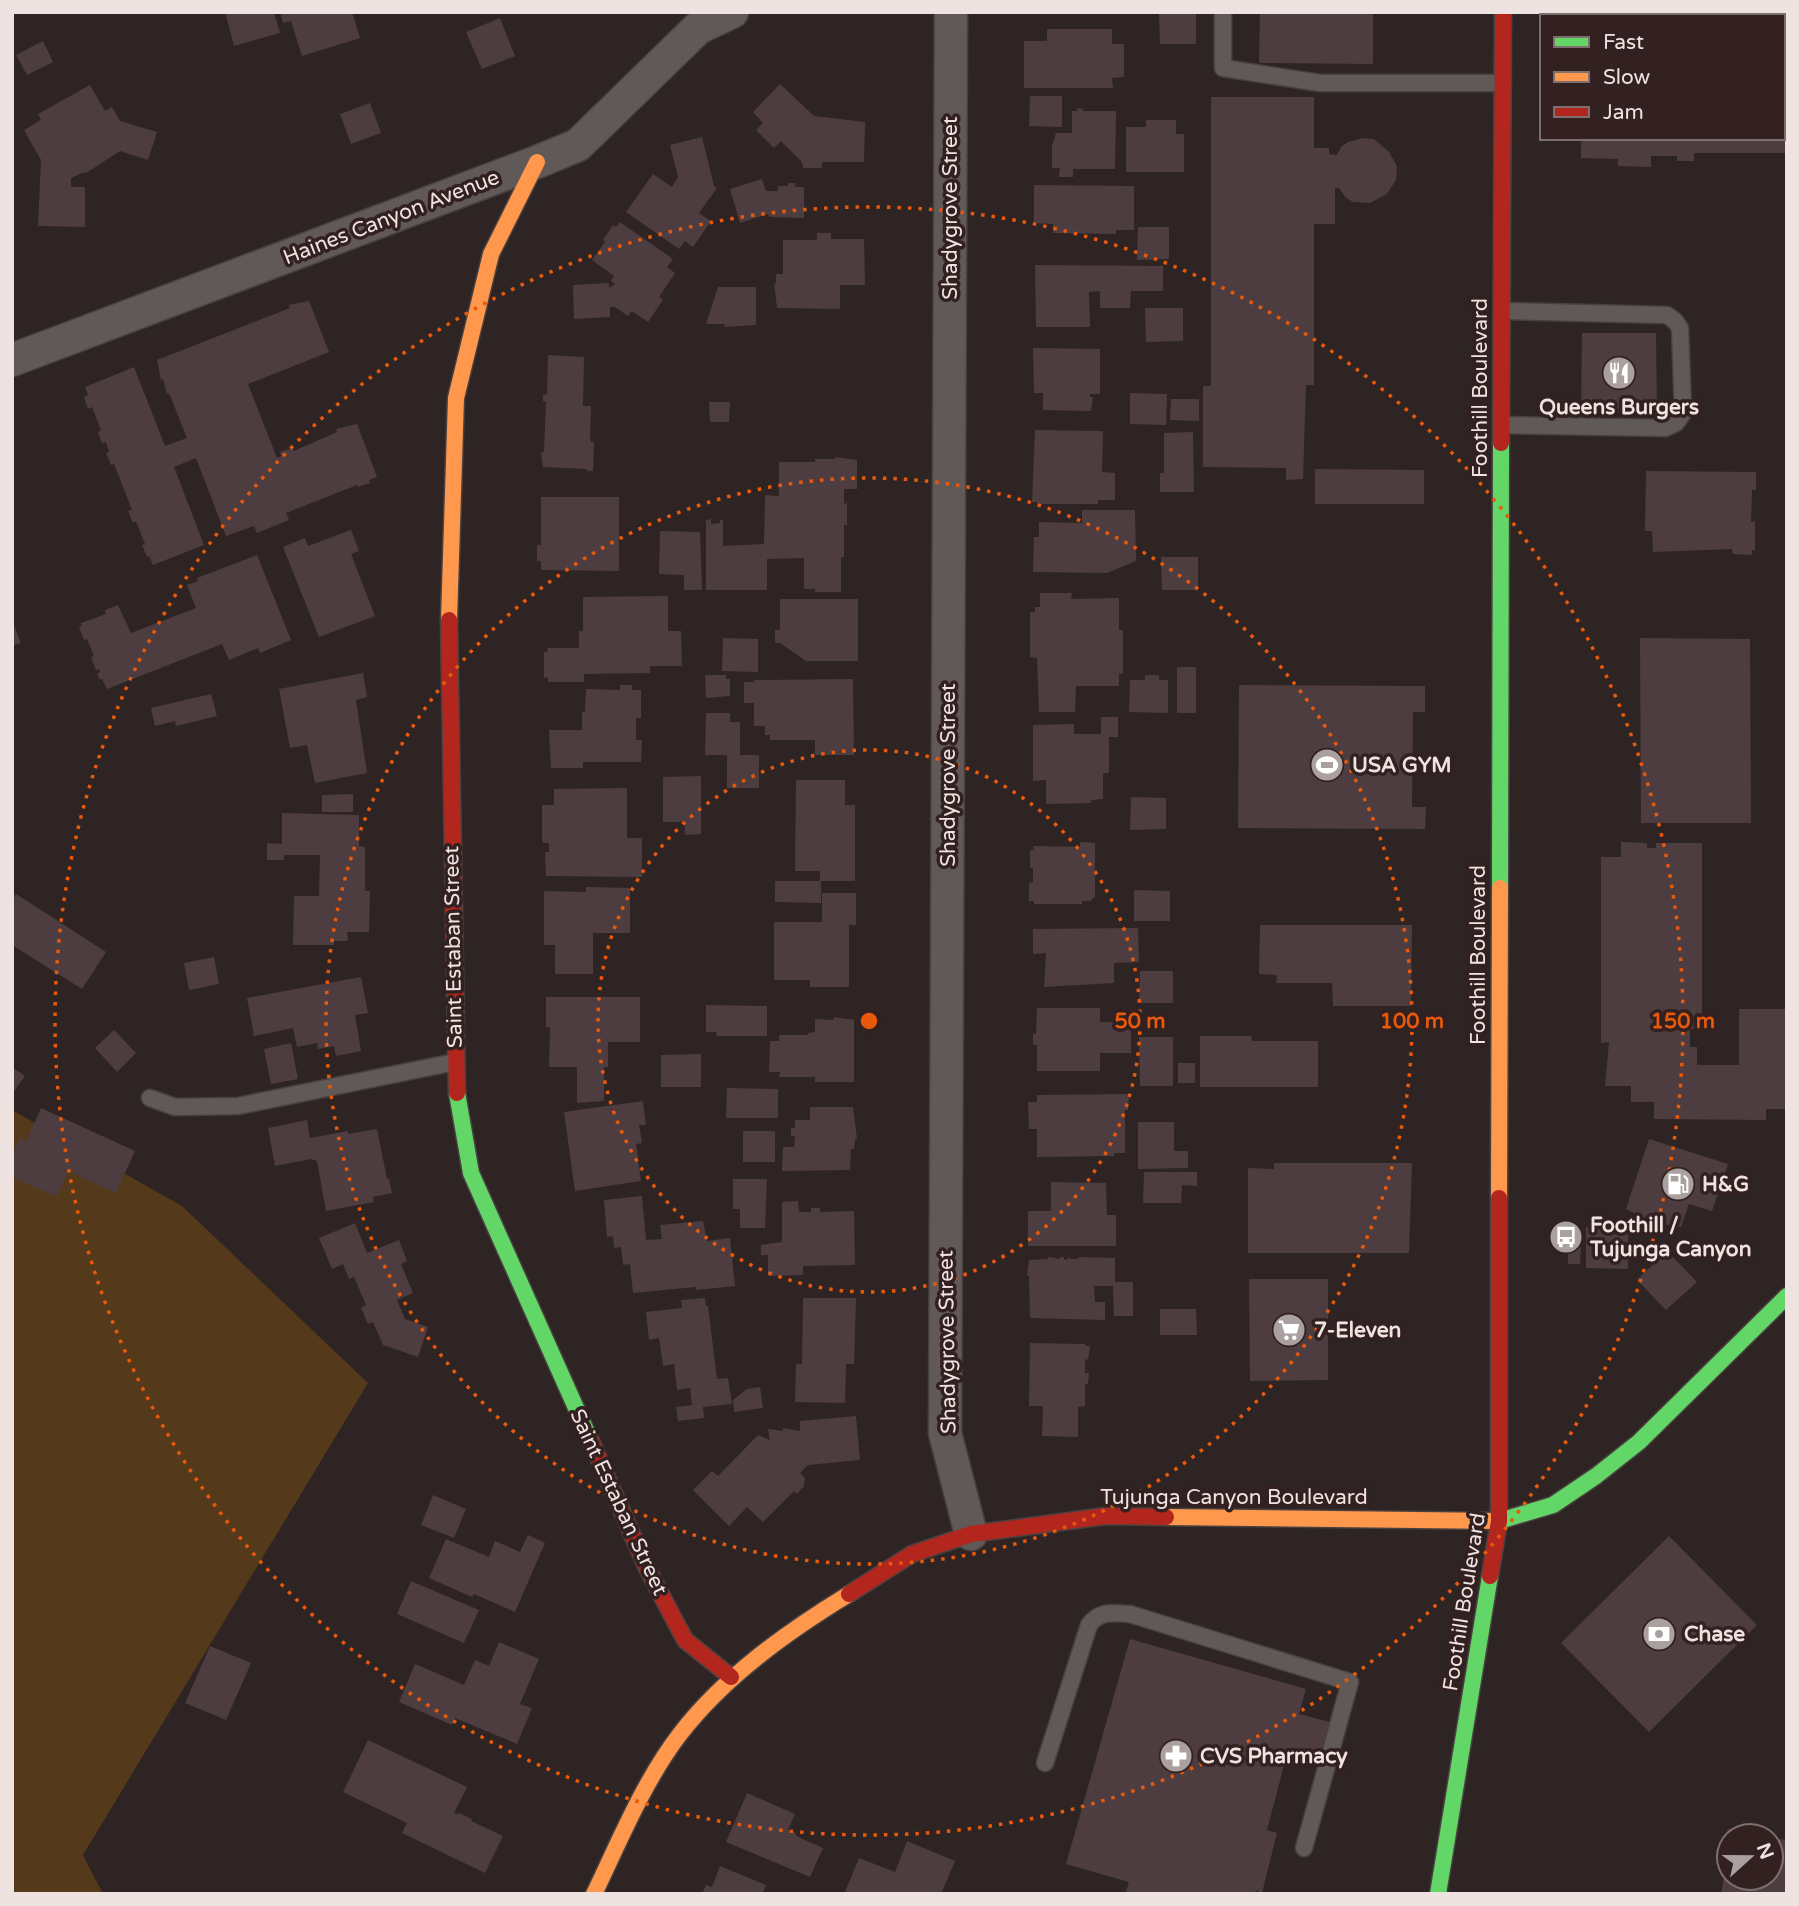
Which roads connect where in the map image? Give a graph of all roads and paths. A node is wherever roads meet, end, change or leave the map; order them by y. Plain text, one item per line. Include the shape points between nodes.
1 (732, 12) edge
2 (951, 12) edge
3 (1223, 12) edge
4 (1503, 12) edge
5 (695, 20) edge
6 (1503, 83) junction
7 (537, 162) junction
8 (1502, 311) junction
9 (12, 360) edge
10 (1502, 425) junction
11 (455, 1062) junction
12 (150, 1098) dead end
13 (1787, 1296) edge
14 (1499, 1521) junction
15 (971, 1534) junction
16 (732, 1677) junction
17 (1045, 1763) dead end
18 (1304, 1848) dead end
19 (594, 1894) edge
20 (1438, 1894) edge

1 - 5 street, Haines Canyon Avenue
2 - 15 street, Shadygrove Street via 945,1433
3 - 6 lane via 1223,68 1320,83
4 - 6 main road, Foothill Boulevard
5 - 7 street, Haines Canyon Avenue via 578,145
6 - 8 main road, Foothill Boulevard
7 - 9 street, Haines Canyon Avenue
7 - 11 main road, Saint Estaban Street via 491,254 456,398 449,625
8 - 10 main road, Foothill Boulevard
8 - 10 lane via 1667,315 1680,328 1683,413 1665,428
10 - 14 main road, Foothill Boulevard
11 - 12 lane via 237,1107 175,1107
11 - 16 main road, Saint Estaban Street via 471,1173 647,1568 685,1640
13 - 14 main road, Tujunga Canyon Boulevard via 1607,1468 1553,1505
14 - 15 main road, Tujunga Canyon Boulevard via 1106,1516
14 - 20 main road, Foothill Boulevard
15 - 16 main road, Tujunga Canyon Boulevard via 912,1554 827,1606
16 - 19 main road, Tujunga Canyon Boulevard via 680,1734 645,1790
17 - 18 lane via 1089,1625 1104,1613 1130,1614 1350,1682

